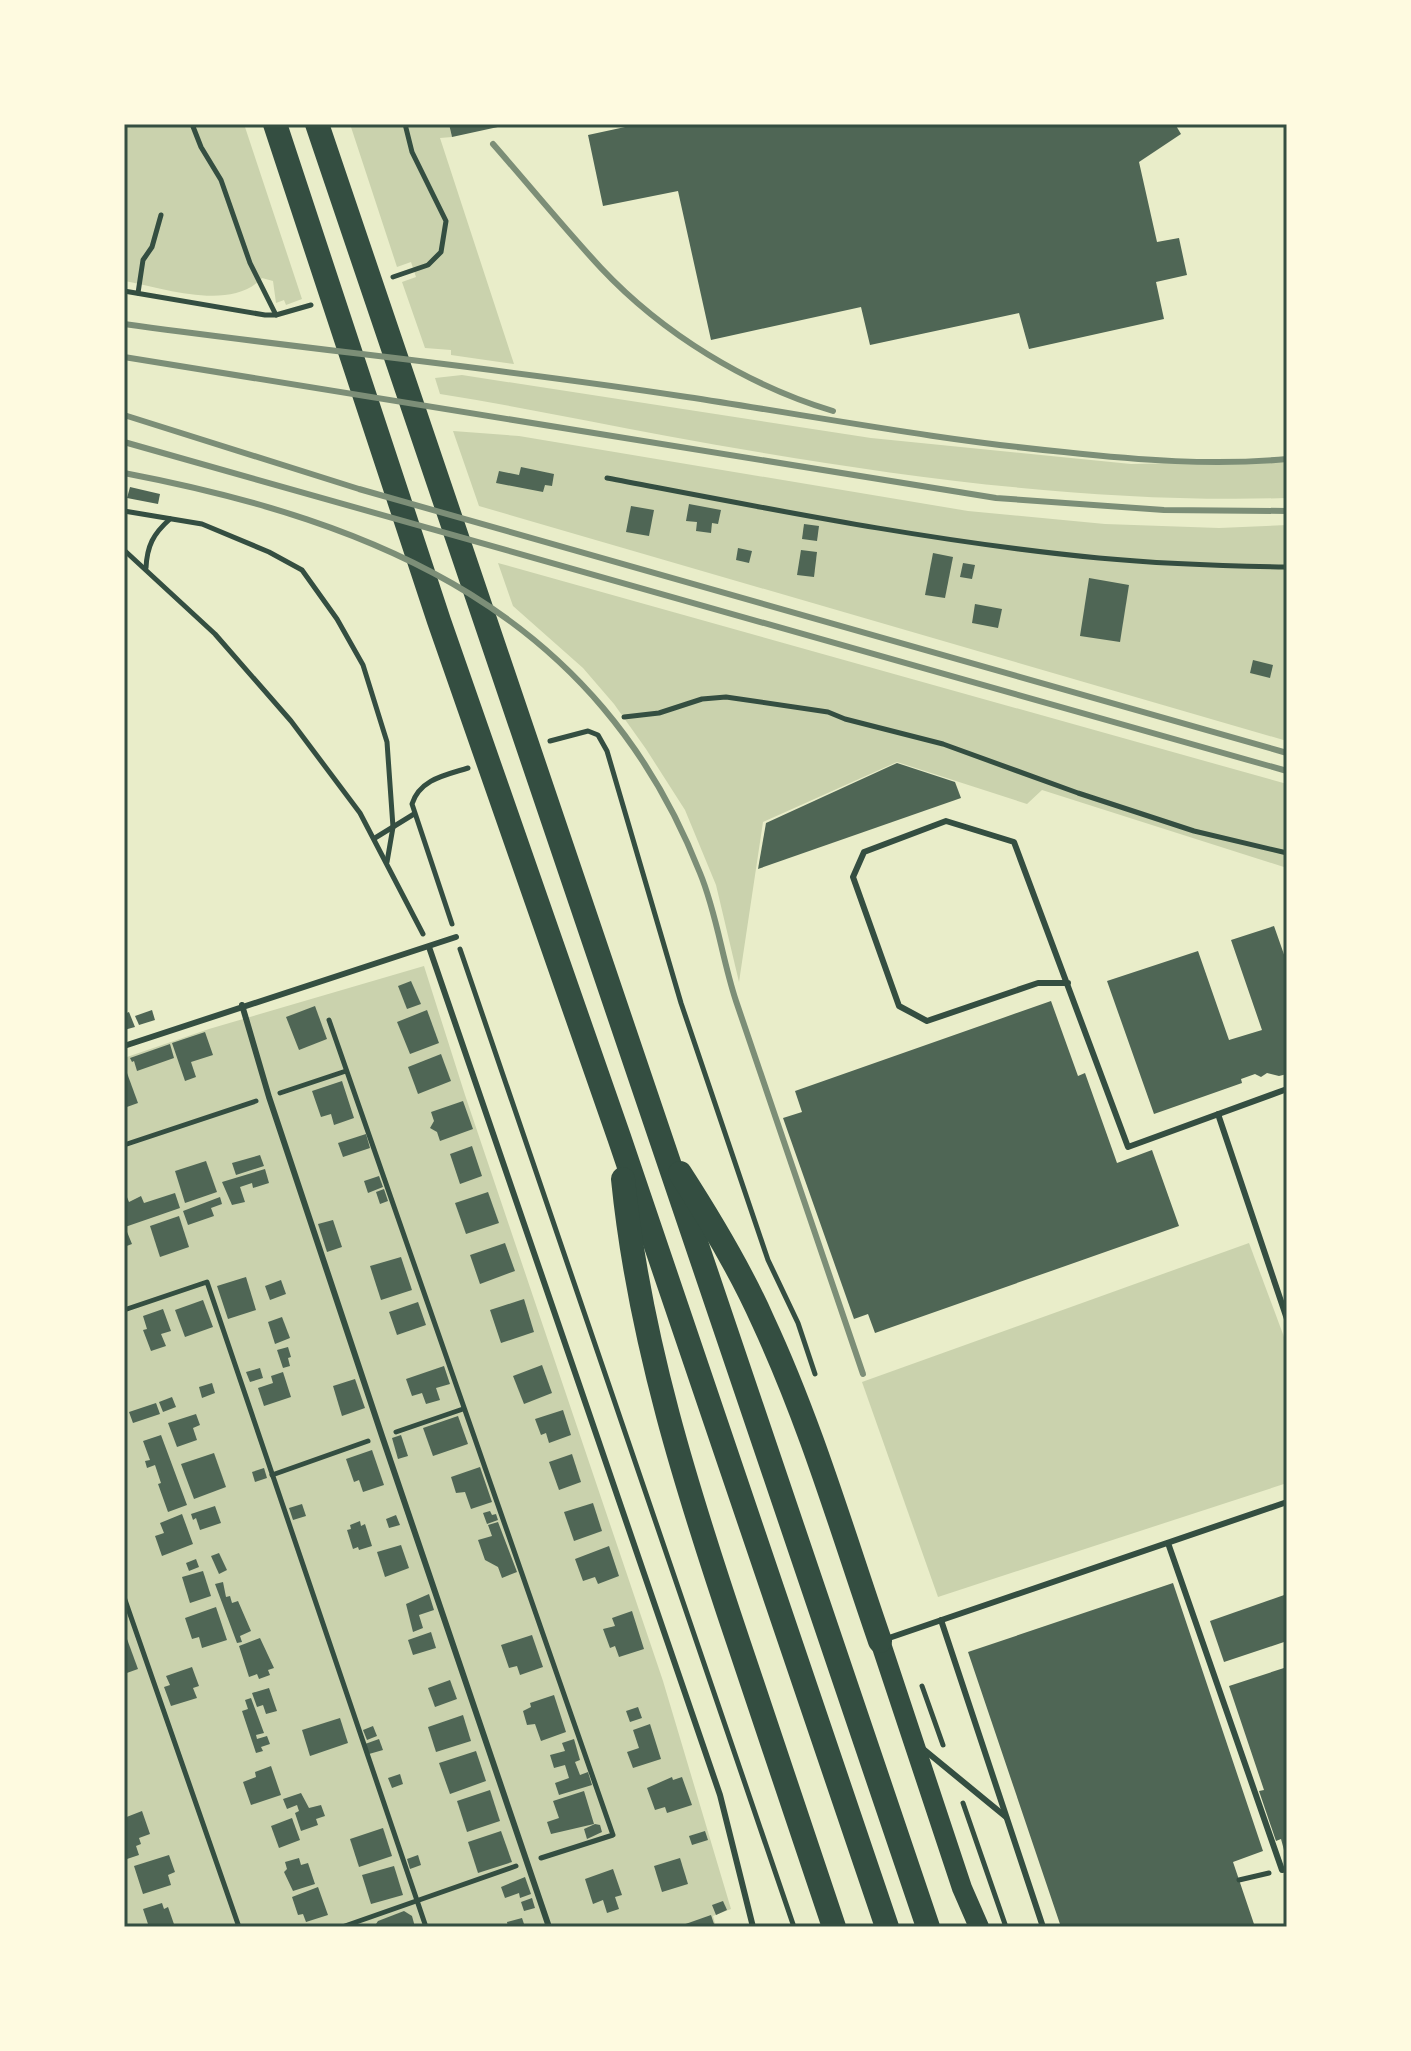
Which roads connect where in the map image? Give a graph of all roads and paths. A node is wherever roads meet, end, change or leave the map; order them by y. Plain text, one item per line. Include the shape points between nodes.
1 (192, 124) edge
2 (275, 124) edge
3 (317, 124) edge
4 (405, 124) edge
5 (161, 215) dead end
6 (414, 270) dead end
7 (124, 291) edge
8 (138, 293) junction
9 (289, 312) dead end
10 (276, 315) junction
11 (607, 478) dead end
12 (124, 511) edge
13 (171, 518) junction
14 (124, 550) edge
15 (1287, 567) edge
16 (146, 570) junction
17 (624, 717) dead end
18 (576, 733) dead end
19 (438, 778) dead end
20 (414, 814) junction
21 (393, 827) junction
22 (375, 838) junction
23 (1287, 853) edge
24 (387, 863) junction
25 (456, 937) junction
26 (429, 947) junction
27 (1068, 983) junction
28 (242, 1005) junction
29 (329, 1020) dead end
30 (124, 1046) edge
31 (346, 1071) junction
32 (1287, 1089) edge
33 (269, 1097) junction
34 (1218, 1114) junction
35 (619, 1137) junction
36 (659, 1140) junction
37 (124, 1145) edge
38 (124, 1310) edge
39 (1287, 1319) edge
40 (818, 1382) dead end
41 (1287, 1502) edge
42 (1168, 1543) junction
43 (124, 1597) edge
44 (941, 1620) junction
45 (880, 1641) junction
46 (918, 1676) dead end
47 (913, 1740) junction
48 (953, 1774) junction
49 (1006, 1817) junction
50 (527, 1862) junction
51 (1284, 1870) edge
52 (1239, 1880) dead end
53 (417, 1901) junction
54 (239, 1927) edge
55 (342, 1927) edge
56 (426, 1927) edge
57 (549, 1927) edge
58 (753, 1927) edge
59 (794, 1927) edge
60 (834, 1927) edge
61 (887, 1927) edge
62 (928, 1927) edge
63 (979, 1927) edge
64 (1006, 1927) edge
65 (1043, 1927) edge

1 - 10 path via 221,180 250,263
2 - 35 highway via 439,621
3 - 36 highway
4 - 6 path via 412,152 446,221 441,252
5 - 8 path via 143,260
7 - 8 path
8 - 10 path
9 - 10 path
11 - 15 path via 863,526 1047,552
12 - 13 path
13 - 16 path via 155,533
13 - 21 path via 202,524 302,570 329,607 363,665 387,742
14 - 16 path
16 - 22 path via 215,634 291,721
17 - 23 path via 726,697 828,712 943,744 1194,831
18 - 40 path via 588,731 602,741 686,1018 768,1260
19 - 20 path via 415,794
20 - 21 path
20 - 25 path
21 - 22 path
21 - 24 path
22 - 24 path
24 - 26 path
25 - 26 lane
25 - 59 path
26 - 28 lane
26 - 58 lane via 720,1795
27 - 27 lane via 1038,983 927,1021 899,1006 853,877 864,852 946,821 1014,842
27 - 34 lane via 1128,1147
28 - 30 lane
28 - 33 lane
29 - 31 path
31 - 33 path
31 - 50 path via 613,1835
32 - 34 lane
33 - 37 path
33 - 50 lane
34 - 39 lane
35 - 60 highway via 629,1239 656,1369 705,1542
35 - 61 highway
36 - 45 highway via 721,1237 763,1321 801,1412
36 - 62 highway
38 - 53 path via 207,1282
41 - 42 lane
42 - 44 lane
42 - 51 lane
43 - 54 path
44 - 45 lane
44 - 49 lane
45 - 47 main road
46 - 48 path
47 - 48 lane
47 - 63 main road
48 - 49 lane
48 - 64 path
49 - 65 lane
50 - 53 path
50 - 57 lane
51 - 52 path
53 - 55 path
53 - 56 path

